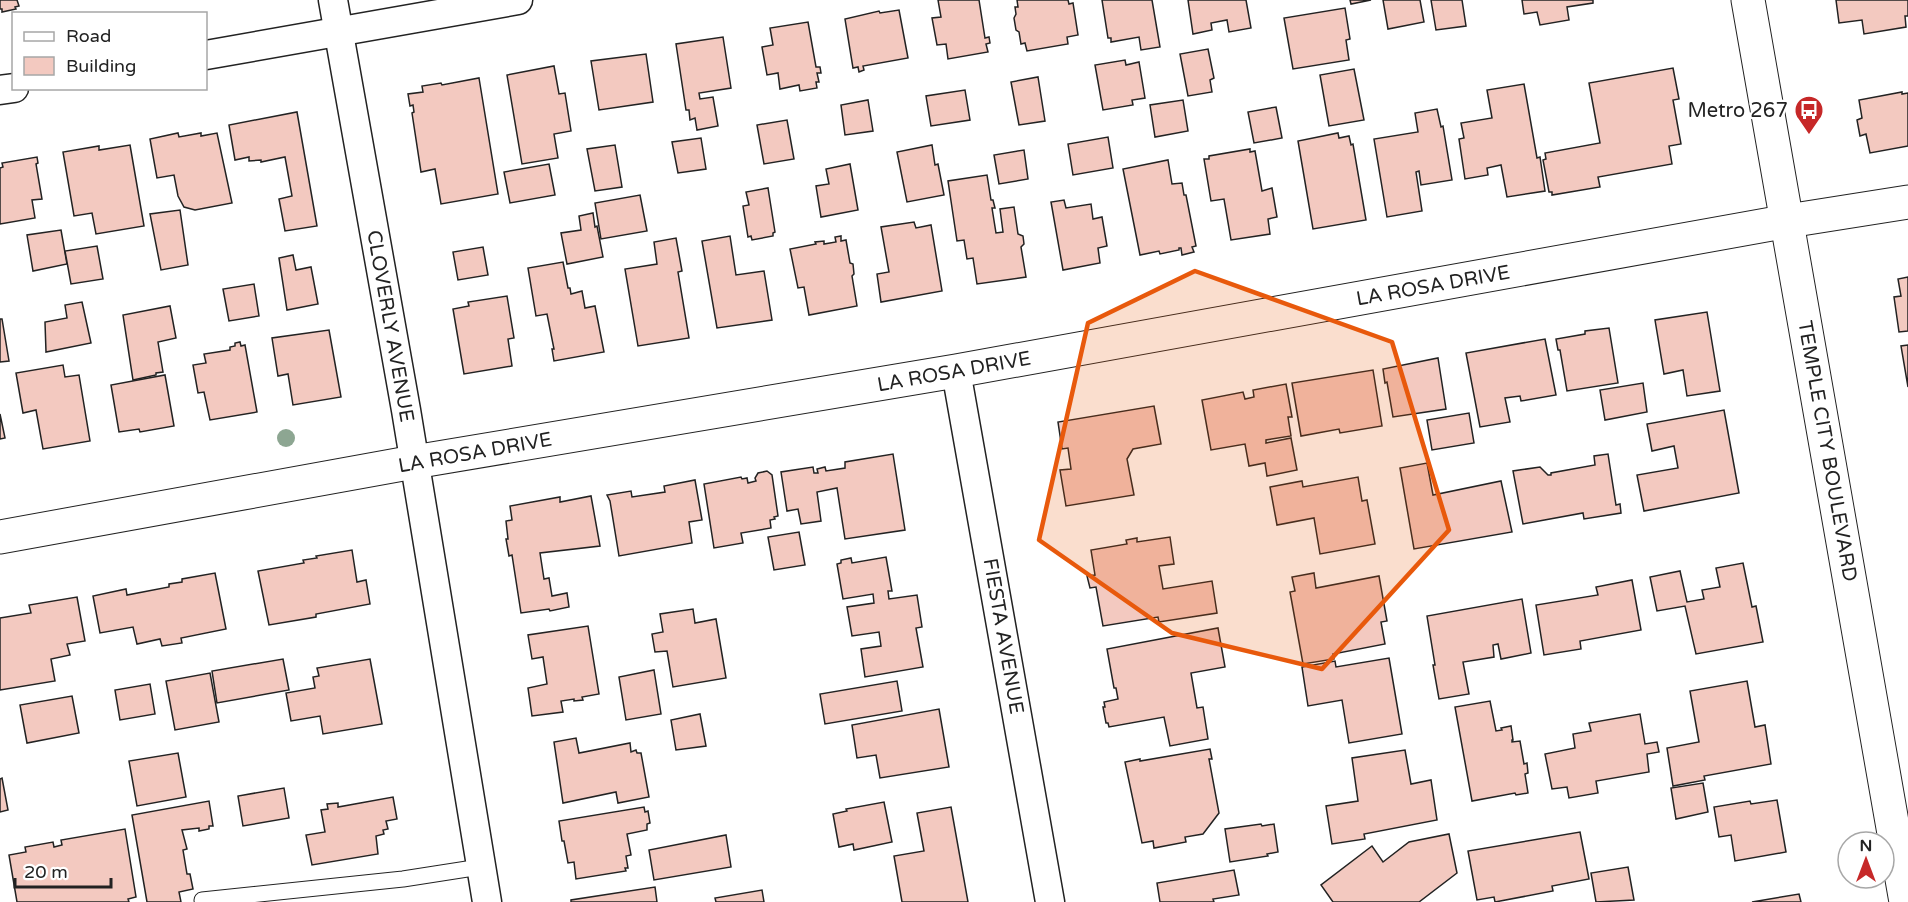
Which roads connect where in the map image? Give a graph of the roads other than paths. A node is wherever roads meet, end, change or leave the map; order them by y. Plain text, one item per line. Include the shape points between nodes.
1 (333, 0) edge
2 (518, 0) edge
3 (1748, 0) edge
4 (339, 33) junction
5 (207, 55) edge
6 (1908, 202) edge
7 (1788, 221) junction
8 (957, 371) junction
9 (414, 462) junction
10 (0, 537) edge
11 (480, 867) junction
12 (1906, 898) edge
13 (202, 900) dead end
14 (487, 902) edge
15 (1050, 902) edge

1 - 4 street, CLOVERLY AVENUE
2 - 4 street
3 - 7 street, TEMPLE CITY BOULEVARD
4 - 5 street
4 - 9 street, CLOVERLY AVENUE
6 - 7 street, LA ROSA DRIVE
7 - 8 street, LA ROSA DRIVE
7 - 12 street, TEMPLE CITY BOULEVARD
8 - 9 street, LA ROSA DRIVE
8 - 15 street, FIESTA AVENUE
9 - 10 street, LA ROSA DRIVE
9 - 11 street, CLOVERLY AVENUE
11 - 13 lane
11 - 14 street, CLOVERLY AVENUE

